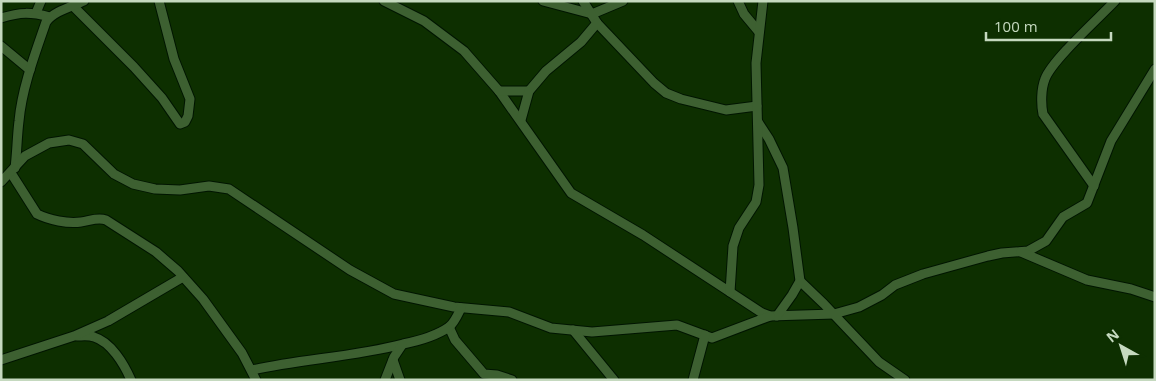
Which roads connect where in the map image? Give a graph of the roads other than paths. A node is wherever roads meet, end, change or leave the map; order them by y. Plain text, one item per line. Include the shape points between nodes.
1 (41, 1) edge
2 (84, 1) edge
3 (159, 1) edge
4 (384, 1) edge
5 (543, 1) edge
6 (582, 1) edge
7 (622, 1) edge
8 (738, 1) edge
9 (762, 1) edge
10 (1115, 1) edge
11 (74, 6) junction
12 (36, 13) junction
13 (592, 14) junction
14 (50, 17) junction
15 (1, 18) edge
16 (597, 23) junction
17 (759, 32) junction
18 (1, 46) edge
19 (1155, 69) edge
20 (30, 70) junction
21 (500, 91) junction
22 (529, 91) junction
23 (757, 106) junction
24 (521, 120) junction
25 (757, 122) junction
26 (13, 171) junction
27 (1, 182) edge
28 (1094, 186) junction
29 (1020, 252) junction
30 (183, 277) junction
31 (800, 281) junction
32 (730, 292) junction
33 (1155, 298) edge
34 (461, 308) junction
35 (834, 314) junction
36 (773, 316) junction
37 (449, 327) junction
38 (573, 330) junction
39 (705, 335) junction
40 (74, 336) junction
41 (402, 345) junction
42 (386, 349) junction
43 (393, 359) junction
44 (1, 360) edge
45 (252, 370) junction
46 (131, 380) edge
47 (256, 380) edge
48 (385, 380) edge
49 (400, 380) edge
50 (512, 380) edge
51 (614, 380) edge
52 (693, 380) edge
53 (905, 380) edge

1 - 12 street
2 - 11 street
3 - 11 street via 174,60 190,99 188,116 180,124 162,98
4 - 21 street via 424,21 464,50
5 - 13 street
6 - 13 street
7 - 13 street
8 - 17 street
9 - 17 street
10 - 28 street via 1050,69 1043,84 1044,114
11 - 14 street
12 - 14 street
12 - 15 street via 17,13
13 - 16 street
14 - 20 street
16 - 22 street
16 - 23 street via 666,93 726,110
17 - 23 street
18 - 20 street
19 - 28 street via 1111,141
20 - 26 street
21 - 22 street
21 - 24 street
22 - 24 street
23 - 25 street
24 - 32 street via 571,193
25 - 31 street via 769,138 783,168
25 - 32 street via 759,185 756,202 739,228 733,246
26 - 27 street
26 - 30 street via 37,214 73,223 99,218 106,220 156,252
26 - 34 street via 25,156 49,143 69,140 83,144 114,174 133,184 154,189 210,186 229,190 350,270 394,294
28 - 29 street via 1087,203 1063,217 1046,241
29 - 33 street via 1087,280 1131,289
29 - 35 street via 1002,252 923,274 895,285 859,307
30 - 40 street via 108,321
30 - 45 street via 203,299
31 - 35 street
31 - 36 street
32 - 36 street via 762,313
34 - 37 street
34 - 38 street via 509,312 552,328
35 - 36 street
35 - 53 street via 879,362
36 - 39 street via 712,338
37 - 41 street
37 - 50 street via 455,340 484,374
38 - 39 street via 592,332 677,325
38 - 51 street
39 - 52 street
40 - 44 street
40 - 46 street via 93,337 103,342 117,355
41 - 42 street
41 - 43 street
42 - 43 street
42 - 45 street
43 - 48 street
43 - 49 street
45 - 47 street

